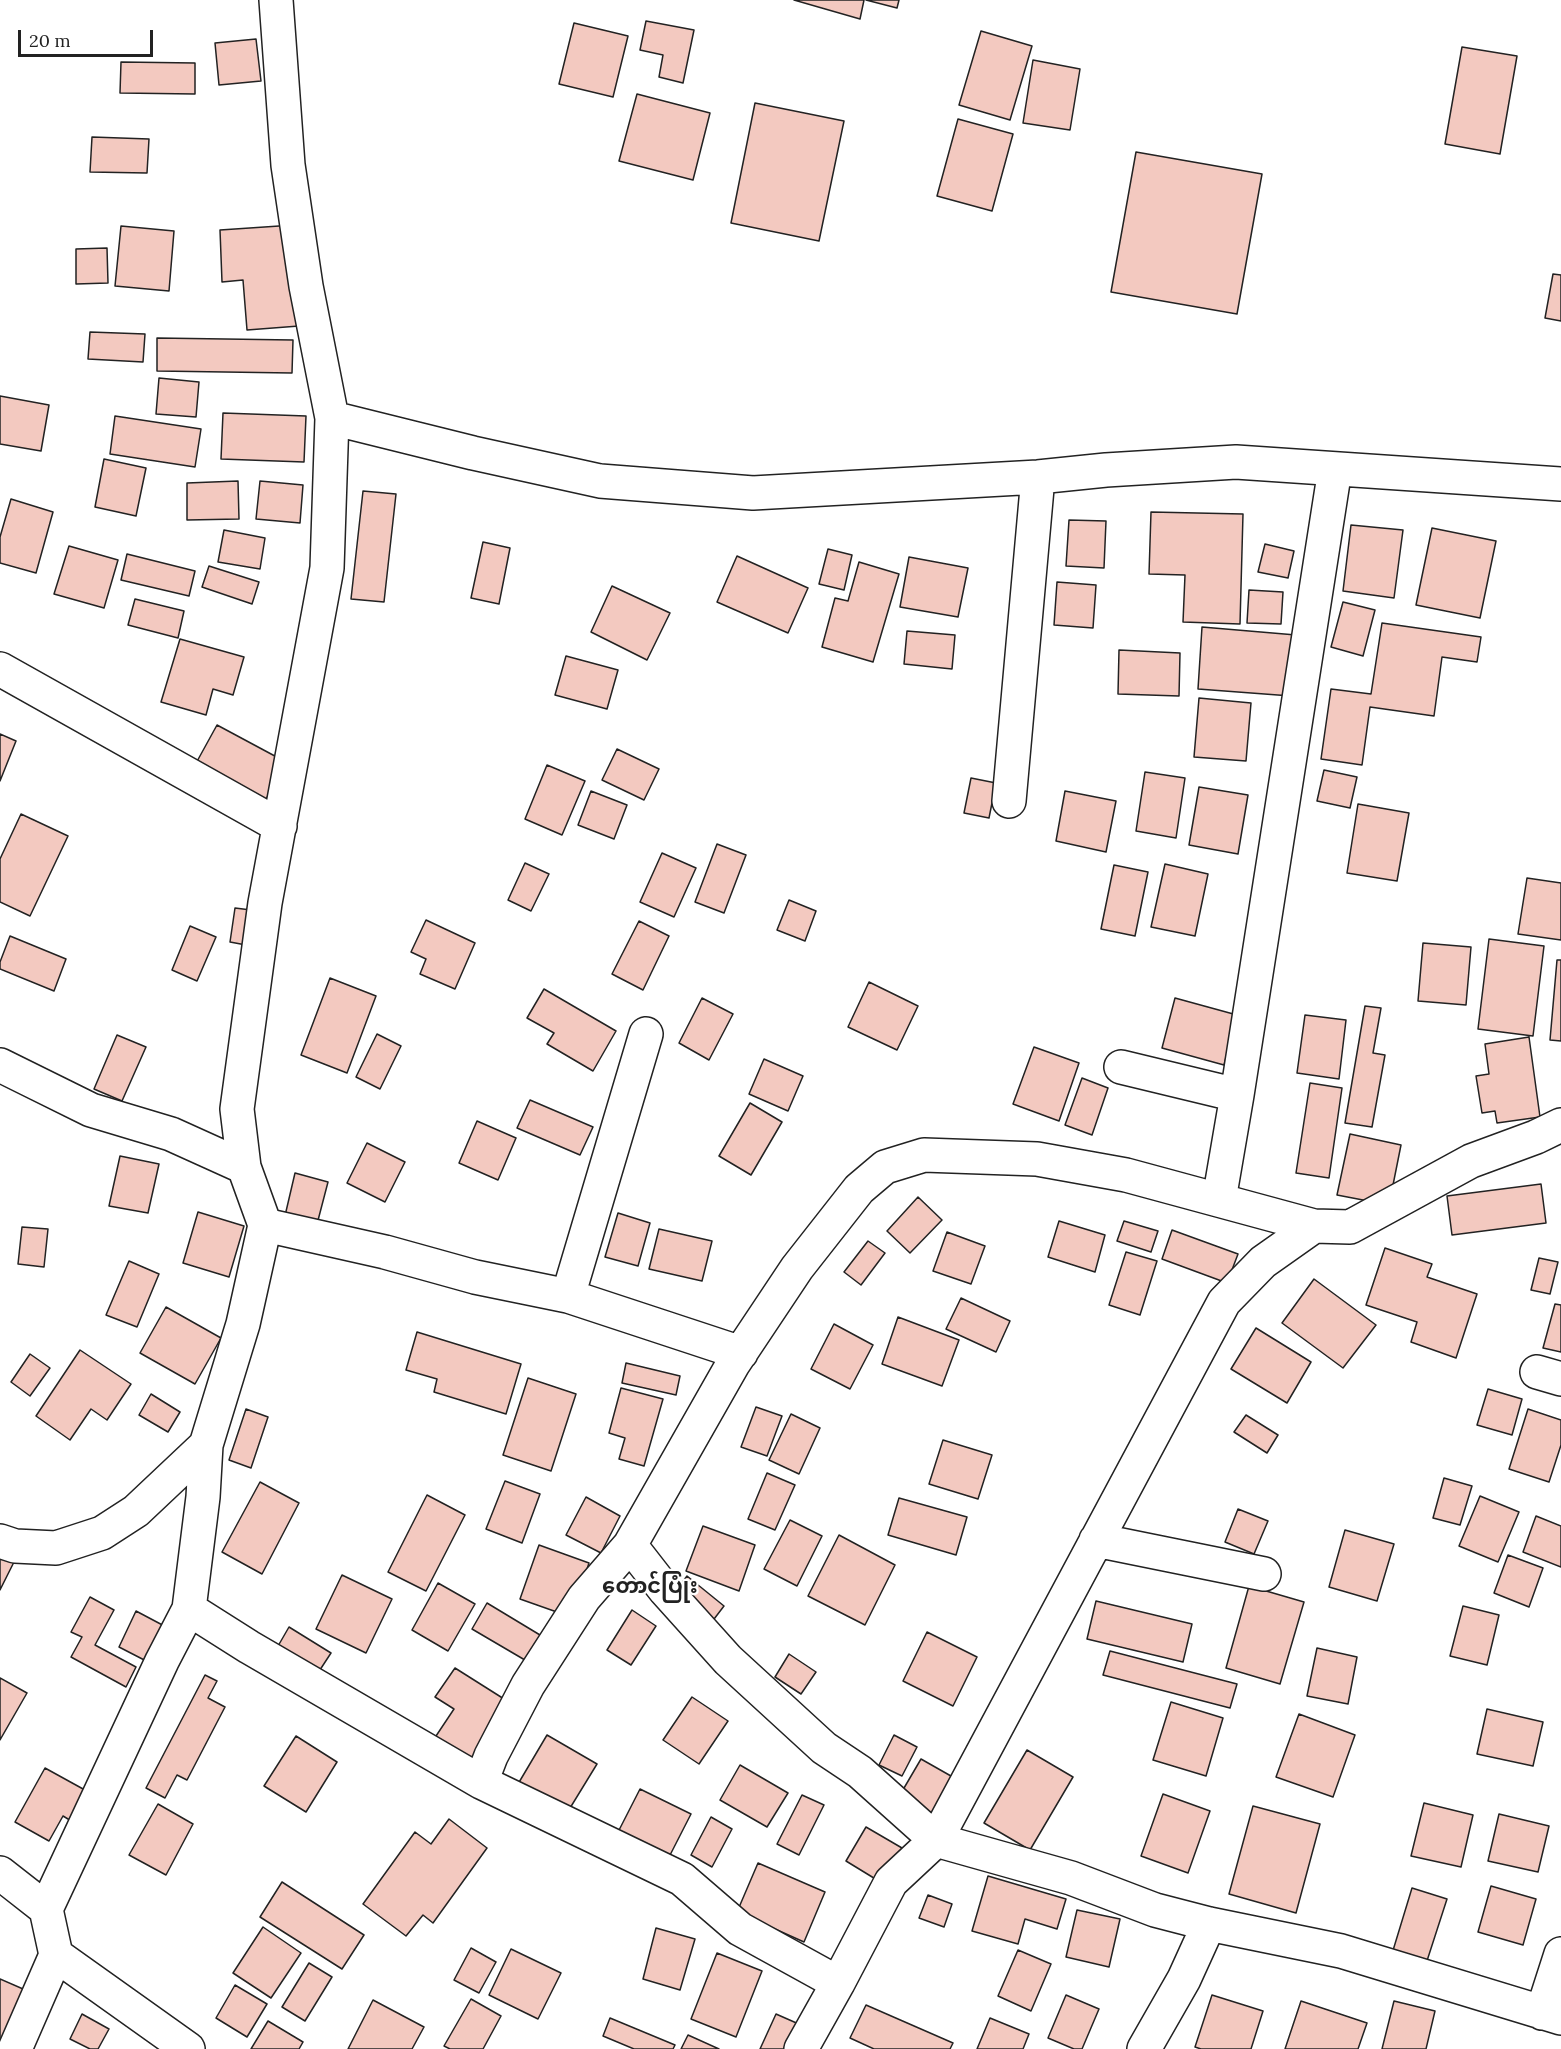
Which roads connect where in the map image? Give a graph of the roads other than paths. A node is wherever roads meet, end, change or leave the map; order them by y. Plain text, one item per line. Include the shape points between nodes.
1 (276, 0) edge
2 (332, 418) junction
3 (1335, 469) junction
4 (1038, 477) junction
5 (1561, 484) edge
6 (0, 669) edge
7 (1009, 801) dead end
8 (280, 826) junction
9 (646, 1034) dead end
10 (0, 1065) edge
11 (1121, 1067) dead end
12 (1237, 1095) junction
13 (1561, 1125) edge
14 (244, 1167) junction
15 (1219, 1200) junction
16 (265, 1225) junction
17 (1314, 1226) junction
18 (568, 1296) junction
19 (741, 1353) junction
20 (206, 1445) junction
21 (1096, 1540) junction
22 (0, 1541) edge
23 (630, 1545) junction
24 (1264, 1574) dead end
25 (189, 1609) junction
26 (481, 1782) junction
27 (936, 1840) junction
28 (0, 1873) edge
29 (46, 1909) junction
30 (1209, 1924) junction
31 (1561, 1953) edge
32 (56, 1955) junction
33 (838, 1983) junction
34 (1552, 2016) edge
35 (15, 2049) edge
36 (188, 2049) edge
37 (801, 2049) edge
38 (1144, 2049) edge

1 - 2 street via 288,165
2 - 4 street via 600,481 753,493
2 - 8 street via 327,568
3 - 4 street via 1236,462
3 - 5 street
3 - 12 street
4 - 7 street
6 - 8 street
8 - 14 street via 237,1109
9 - 18 street
10 - 14 street via 91,1110 171,1134
11 - 12 street
12 - 15 street
13 - 17 street via 1471,1161 1350,1227
14 - 16 street
15 - 17 street
15 - 19 street via 1126,1175 1037,1159 924,1155 885,1167 852,1197
16 - 18 street
16 - 20 street via 243,1324
17 - 21 street via 1263,1262 1224,1302
18 - 19 street
19 - 23 street
20 - 22 street via 136,1511 102,1533 56,1548 15,1546
20 - 25 street
21 - 24 street
21 - 27 street
23 - 26 street via 584,1598 528,1685
23 - 27 street via 728,1660 824,1748 860,1772
25 - 26 street
25 - 29 street
26 - 33 street via 682,1879 740,1929
27 - 30 street via 1071,1878 1155,1910
27 - 33 street via 891,1882
28 - 29 street
29 - 32 street
30 - 34 street via 1341,1952
30 - 38 street via 1184,1979
31 - 34 street
32 - 35 street
32 - 36 street
33 - 37 street

